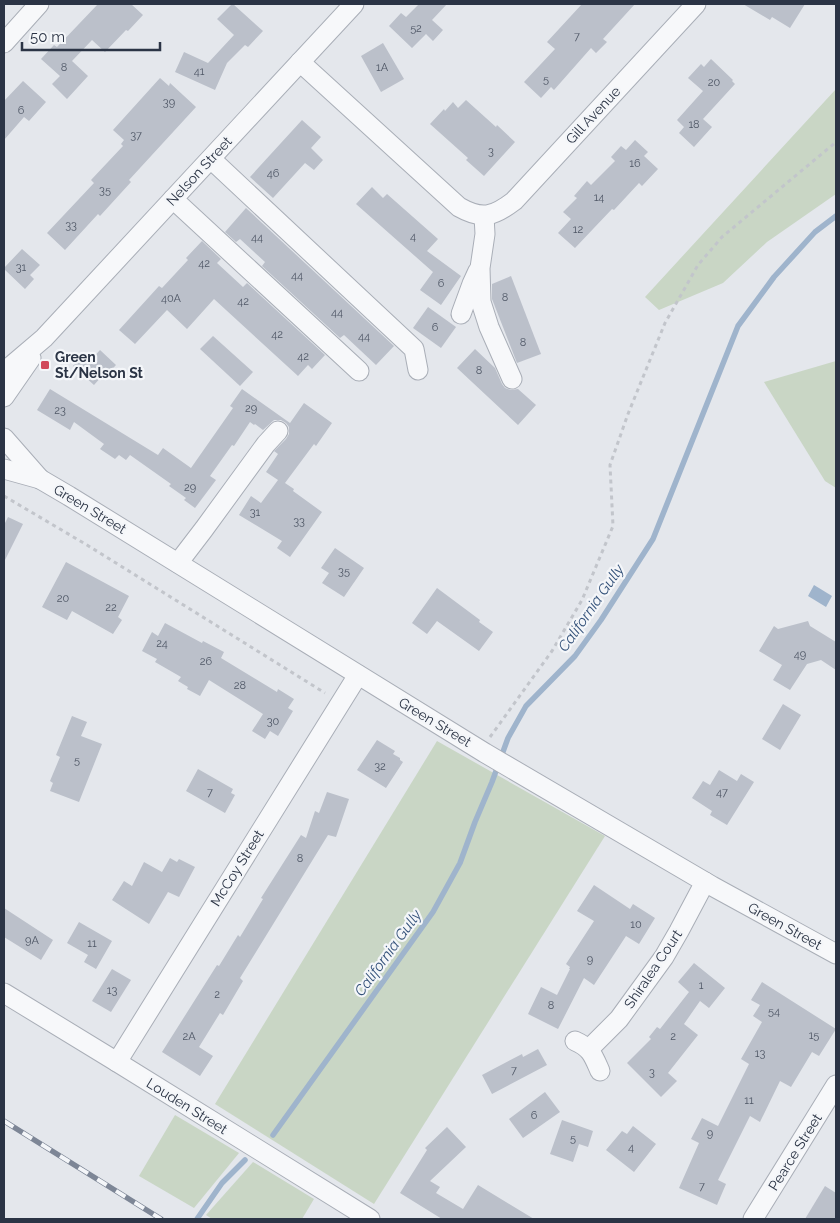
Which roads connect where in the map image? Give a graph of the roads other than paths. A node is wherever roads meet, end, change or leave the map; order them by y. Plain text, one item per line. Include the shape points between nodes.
1 (39, 4) edge
2 (354, 4) edge
3 (696, 4) edge
4 (4, 43) edge
5 (300, 62) junction
6 (211, 159) junction
7 (173, 199) junction
8 (485, 225) junction
9 (480, 268) junction
10 (461, 314) dead end
11 (44, 338) junction
12 (418, 370) dead end
13 (360, 371) dead end
14 (4, 372) edge
15 (512, 379) dead end
16 (4, 397) edge
17 (278, 430) dead end
18 (4, 438) edge
19 (4, 469) edge
20 (40, 479) junction
21 (178, 563) junction
22 (358, 674) junction
23 (705, 882) junction
24 (836, 954) edge
25 (4, 993) edge
26 (117, 1062) junction
27 (600, 1071) dead end
28 (836, 1085) edge
29 (370, 1219) edge
30 (753, 1219) edge

1 - 4 street
2 - 5 street, Nelson Street
3 - 8 street, Gill Avenue via 514,201 494,214
5 - 6 street, Nelson Street
5 - 8 street via 459,207
6 - 7 street, Nelson Street
6 - 12 street via 414,349
7 - 11 street, Nelson Street
7 - 13 street
8 - 9 street
9 - 10 street
9 - 15 street via 481,302
11 - 14 street, Nelson Street
11 - 16 street, Nelson Street
17 - 21 street
18 - 20 street, Green Street
19 - 20 street, Green Street
20 - 21 street, Green Street
21 - 22 street, Green Street
22 - 23 street, Green Street
22 - 26 street, McCoy Street
23 - 24 street, Green Street
23 - 27 street, Shiralea Court via 664,957 619,1019 606,1033 582,1045 594,1057
25 - 26 street, Louden Street
26 - 29 street, Louden Street
28 - 30 street, Pearce Street

